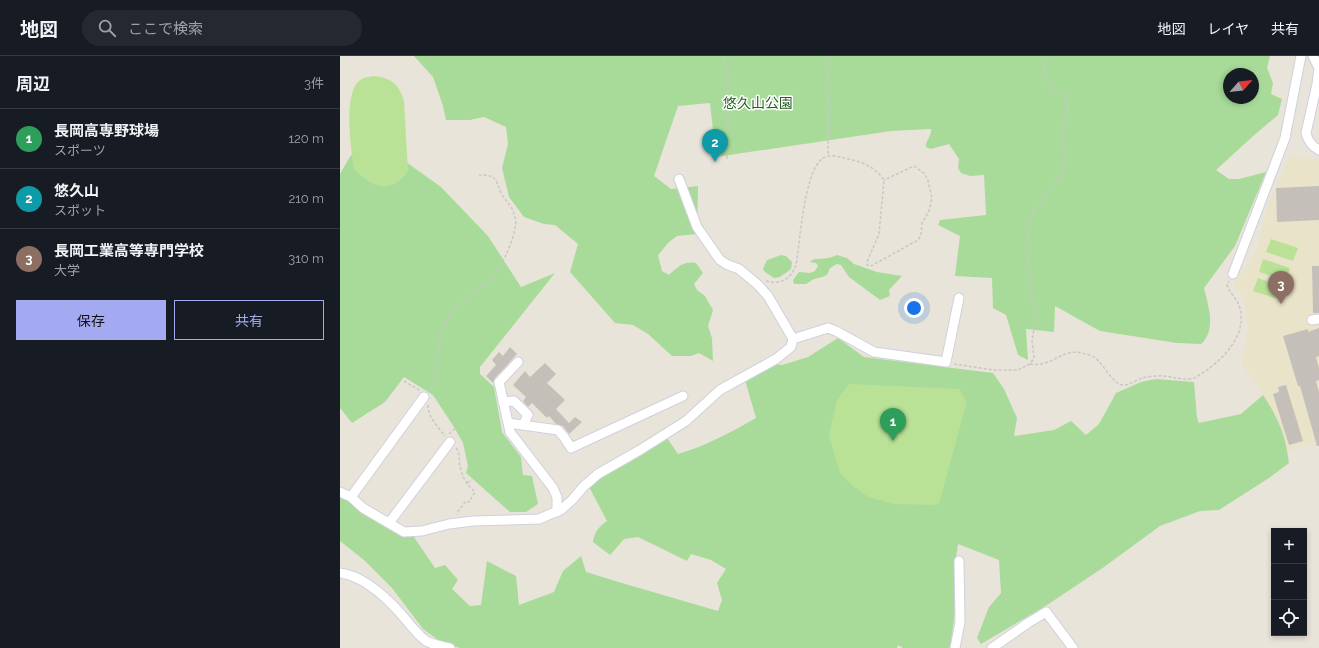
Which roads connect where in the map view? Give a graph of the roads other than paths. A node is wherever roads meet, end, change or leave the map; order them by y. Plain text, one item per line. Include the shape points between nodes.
1 (1301, 56) edge
2 (1312, 56) edge
3 (1319, 150) edge
4 (679, 179) dead end
5 (1233, 274) road end
6 (959, 298) dead end
7 (793, 339) junction
8 (518, 362) dead end
9 (683, 396) dead end
10 (424, 397) road end
11 (503, 402) junction
12 (523, 425) junction
13 (509, 427) junction
14 (448, 439) road end
15 (340, 492) edge
16 (351, 497) junction
17 (557, 512) junction
18 (389, 524) junction
19 (959, 561) dead end
20 (340, 573) edge
21 (450, 648) edge
22 (955, 648) edge
23 (992, 648) edge
24 (1073, 648) edge

1 - 5 street via 1285,138
2 - 3 street via 1319,68 1306,133 1313,147
4 - 7 street via 697,227 720,260 740,269 757,284 768,296
6 - 7 street via 946,362 874,352 828,328
7 - 17 street via 791,348 776,359 720,390 686,421 598,474 573,500
8 - 11 street via 499,382
9 - 12 street via 571,448 558,430
10 - 16 street
11 - 12 street via 514,401 528,415
11 - 13 street
12 - 13 street
13 - 17 street via 553,488 557,497
14 - 18 street
15 - 16 street
16 - 18 street via 363,508
17 - 18 street via 539,519 472,521 414,532 404,532
19 - 22 street via 960,622
20 - 21 street via 364,581 427,641
23 - 24 street via 1046,612

